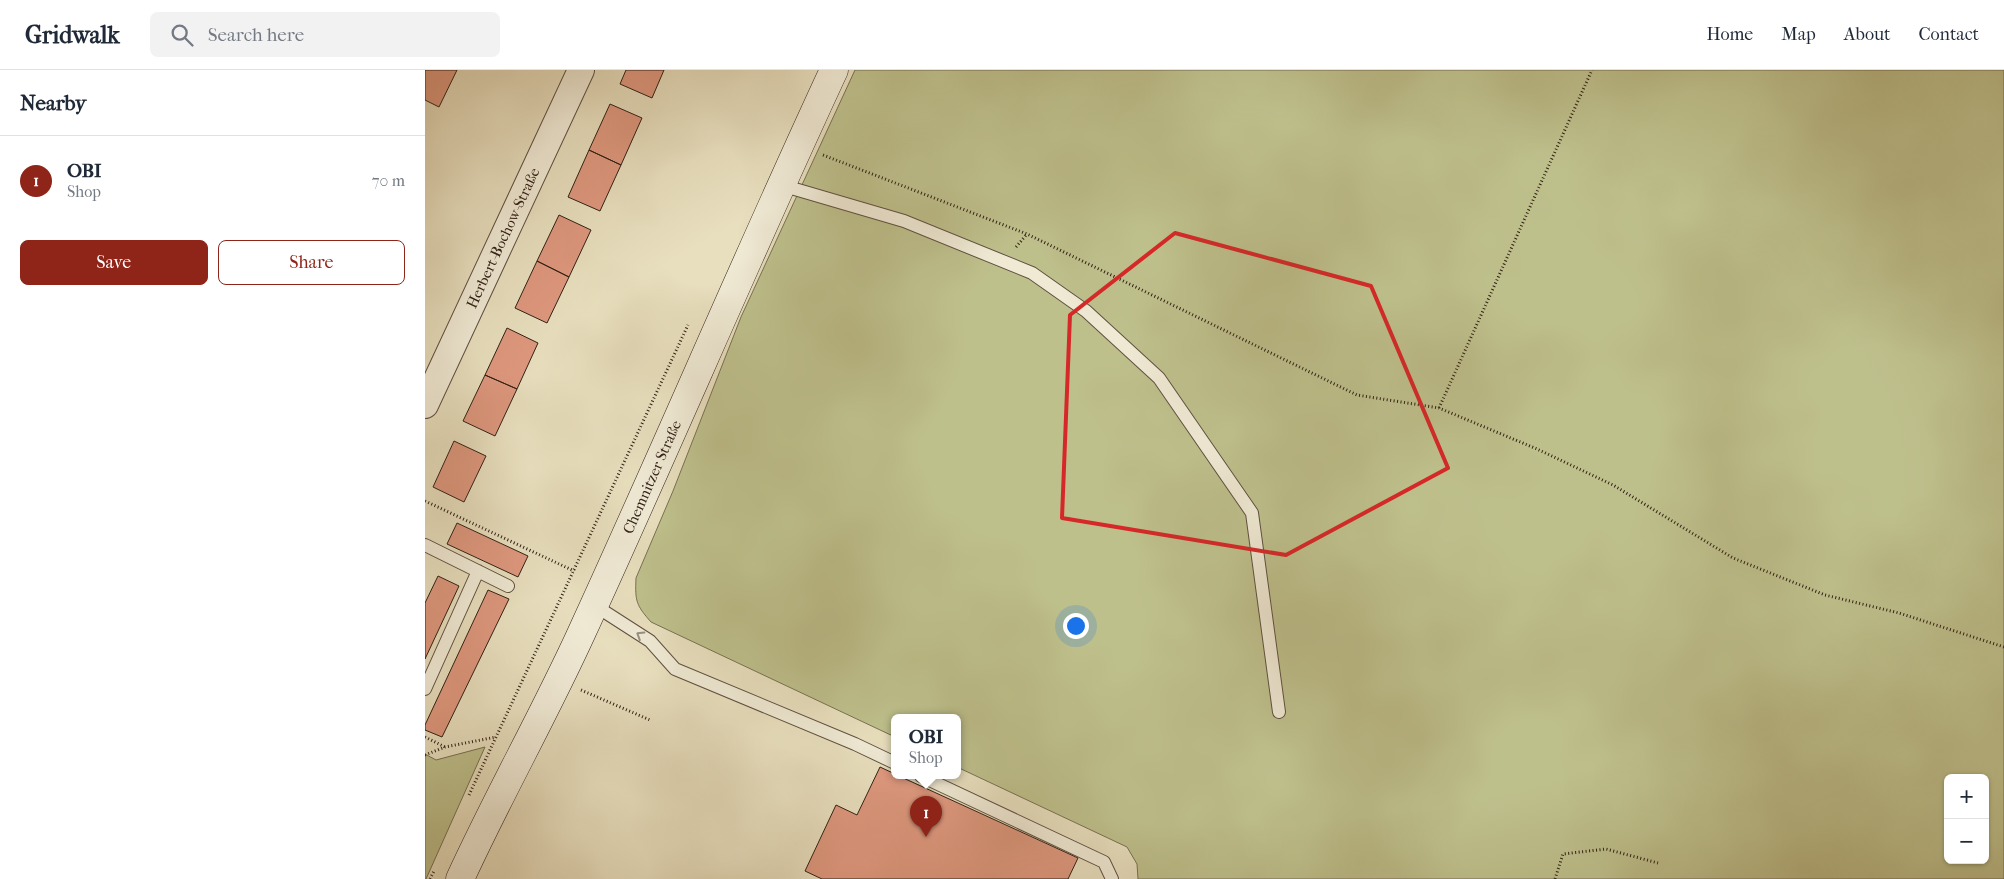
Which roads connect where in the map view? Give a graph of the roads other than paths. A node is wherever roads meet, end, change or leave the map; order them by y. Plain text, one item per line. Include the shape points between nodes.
1 (581, 70) edge
2 (834, 70) edge
3 (781, 185) junction
4 (425, 405) edge
5 (425, 545) edge
6 (478, 571) junction
7 (508, 586) dead end
8 (594, 606) junction
9 (425, 689) edge
10 (1279, 712) dead end
11 (891, 761) edge
12 (927, 779) edge
13 (460, 879) edge
14 (1112, 879) edge

1 - 4 street, Herbert-Bochow-Straße
2 - 3 main road, Chemnitzer Straße
3 - 8 main road, Chemnitzer Straße
3 - 10 lane via 904,221 1032,273 1086,312 1159,378 1252,512
5 - 6 lane
6 - 7 lane
6 - 9 lane
11 -> 8 lane via 675,669 650,641
8 - 13 main road, Chemnitzer Straße
12 - 14 lane via 1103,862

